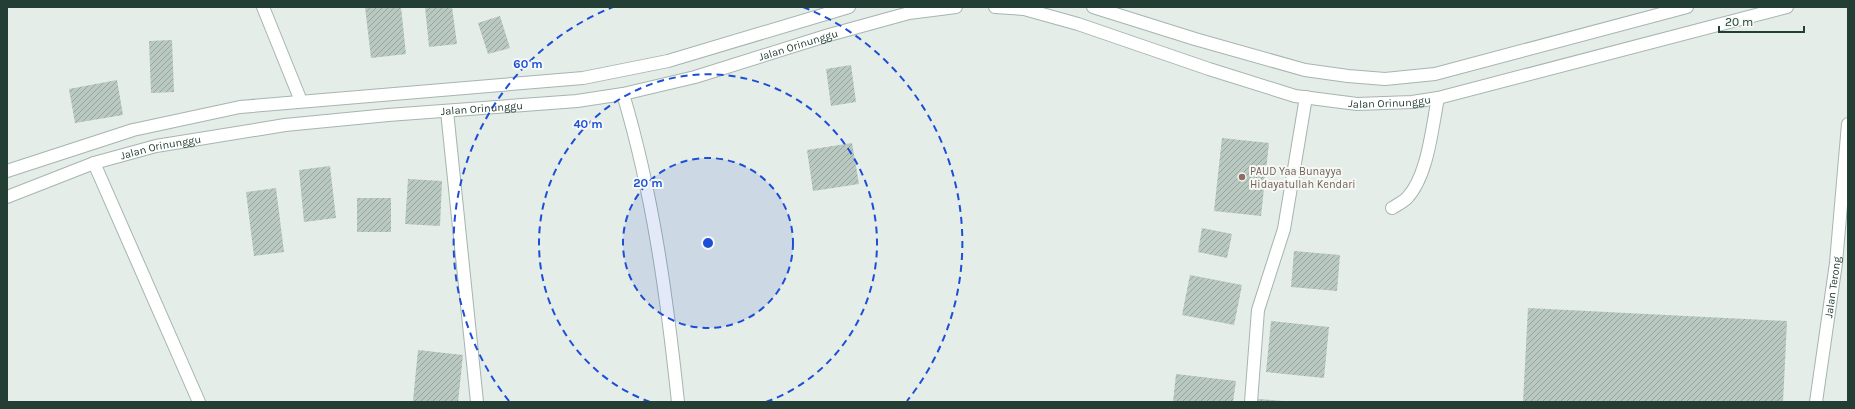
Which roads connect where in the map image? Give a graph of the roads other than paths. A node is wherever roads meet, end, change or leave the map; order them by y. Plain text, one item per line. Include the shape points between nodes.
1 (263, 7) edge
2 (849, 7) edge
3 (956, 7) edge
4 (995, 7) edge
5 (1093, 7) edge
6 (1687, 7) edge
7 (1787, 7) edge
8 (623, 94) junction
9 (1306, 98) junction
10 (1438, 98) junction
11 (300, 101) junction
12 (447, 111) junction
13 (1848, 124) edge
14 (94, 163) junction
15 (7, 171) edge
16 (7, 197) edge
17 (1392, 208) dead end
18 (199, 402) edge
19 (477, 402) edge
20 (678, 402) edge
21 (1251, 402) edge
22 (1816, 402) edge

1 - 11 street
2 - 11 street, Jalan Orinunggu via 668,61 583,78
3 - 8 street, Jalan Orinunggu via 909,13 695,77
4 - 9 street, Jalan Orinunggu via 1024,9 1078,24 1209,69
5 - 6 street, Jalan Orinunggu via 1305,70 1385,79 1435,74
7 - 10 street, Jalan Orinunggu
8 - 12 street, Jalan Orinunggu via 577,101
8 - 20 street via 634,131 657,239
9 - 10 street, Jalan Orinunggu via 1357,104 1412,102
9 - 21 street via 1284,229 1258,310
10 - 17 street via 1424,164 1415,187 1407,199
11 - 15 street, Jalan Orinunggu via 240,107 133,130
12 - 14 street, Jalan Orinunggu via 285,125 156,146
12 - 19 street
13 - 22 street, Jalan Terong via 1836,263
14 - 16 street, Jalan Orinunggu
14 - 18 street

